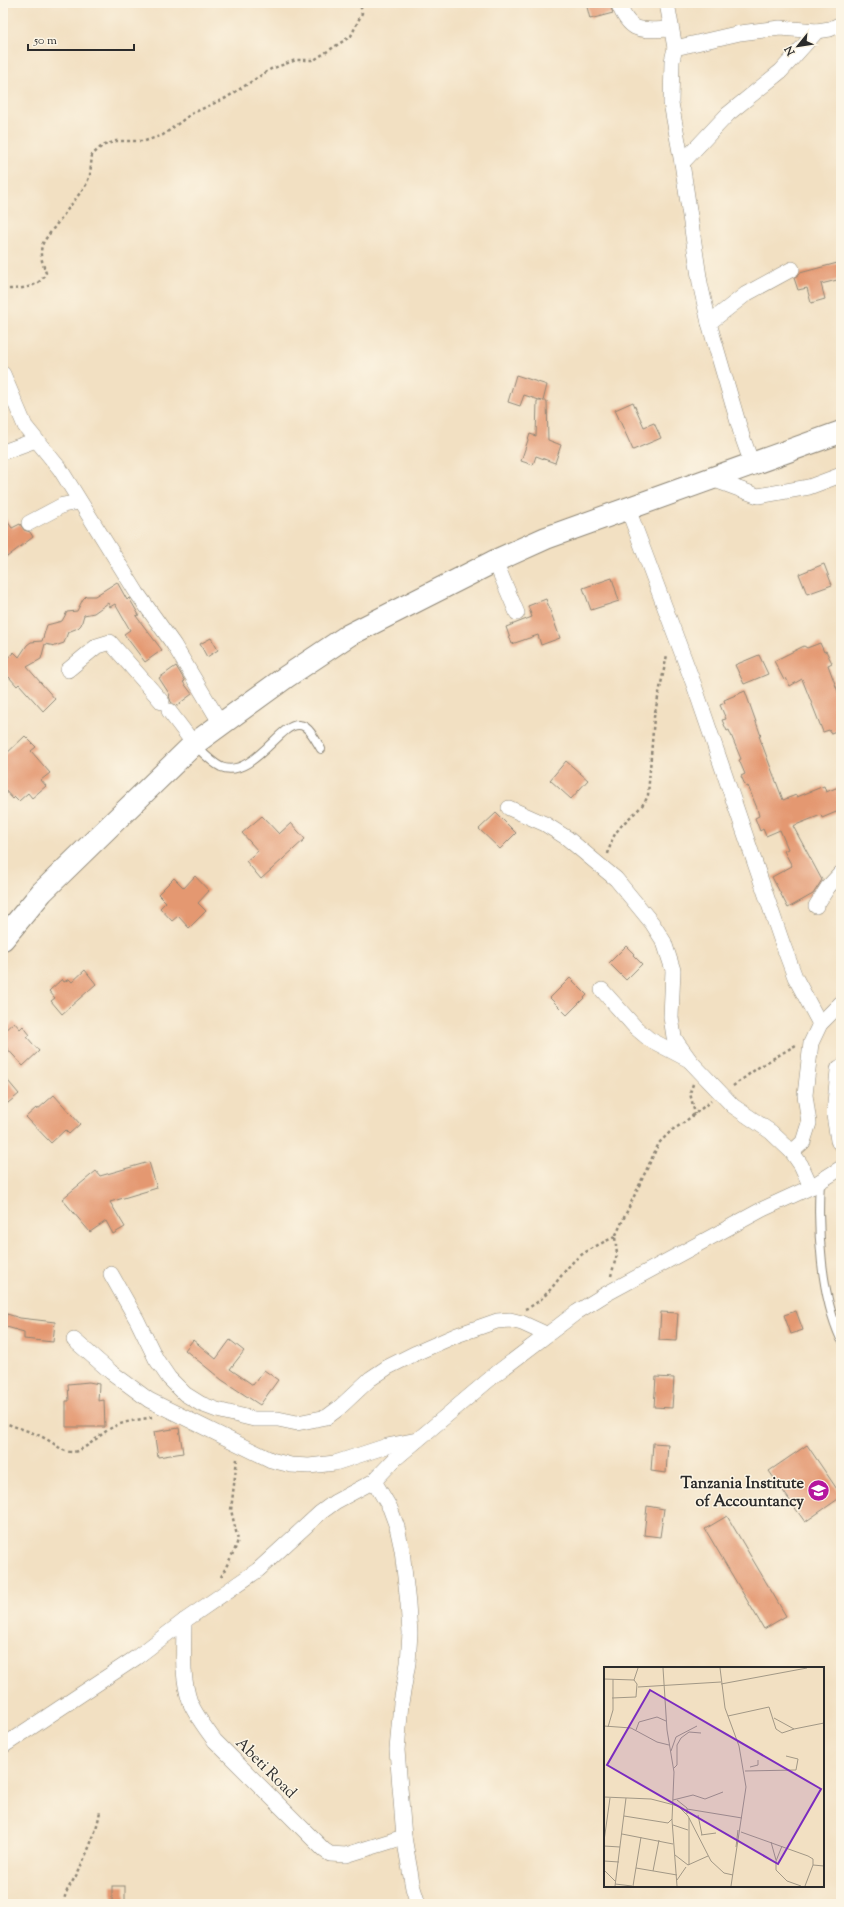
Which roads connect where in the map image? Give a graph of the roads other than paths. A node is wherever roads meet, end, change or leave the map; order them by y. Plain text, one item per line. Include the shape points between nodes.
1 (618, 3) edge
2 (667, 3) edge
3 (841, 24) edge
4 (671, 30) junction
5 (817, 31) junction
6 (675, 48) junction
7 (682, 163) junction
8 (792, 269) dead end
9 (709, 323) junction
10 (3, 374) edge
11 (841, 432) edge
12 (36, 440) junction
13 (3, 452) edge
14 (752, 464) junction
15 (841, 475) edge
16 (712, 479) junction
17 (79, 502) junction
18 (628, 509) junction
19 (29, 523) dead end
20 (495, 561) junction
21 (517, 613) dead end
22 (68, 670) dead end
23 (221, 724) junction
24 (194, 744) junction
25 (321, 749) dead end
26 (508, 808) dead end
27 (841, 873) edge
28 (816, 906) dead end
29 (3, 939) edge
30 (602, 990) dead end
31 (841, 1003) edge
32 (818, 1028) junction
33 (696, 1066) junction
34 (841, 1070) edge
35 (841, 1140) edge
36 (792, 1152) junction
37 (841, 1168) edge
38 (816, 1185) junction
39 (111, 1274) dead end
40 (546, 1334) junction
41 (841, 1339) edge
42 (74, 1340) dead end
43 (419, 1439) junction
44 (374, 1481) junction
45 (184, 1621) junction
46 (3, 1746) edge
47 (404, 1837) junction
48 (418, 1904) edge

1 - 4 street via 629,24 636,28
2 - 4 street
3 - 5 street
4 - 6 street
5 - 6 street via 780,28 740,32
5 - 7 street via 781,71 728,114
6 - 7 street via 671,102
7 - 9 street via 700,283
8 - 9 street via 746,294
9 - 14 street
10 - 12 street via 25,426
11 - 14 highway
12 - 13 street
12 - 17 street via 60,469
14 - 16 highway
15 - 16 street via 808,487 758,496
16 - 18 highway
17 - 19 street via 63,504
17 - 23 street via 137,593 174,645
18 - 20 highway via 546,538
18 - 32 street via 674,628 783,945
20 - 21 street
20 - 23 highway via 349,635 286,676
22 - 24 street via 97,646 110,642
23 - 24 highway
24 - 25 lane via 221,767 230,769 240,768 250,762 291,726 304,726 312,733
24 - 29 highway via 42,892
26 - 33 street via 545,824 567,838 616,879 652,923 668,952 673,970 673,1030 678,1044
27 - 28 street
30 - 33 street via 649,1039
31 - 32 street
32 - 36 street via 809,1051 806,1080 805,1095 809,1123 802,1142
33 - 36 street via 743,1113 771,1132
34 - 35 main road via 836,1115
36 - 38 street
37 - 38 street
38 - 40 street via 763,1209 606,1294
38 - 41 lane via 828,1300
39 - 40 street via 156,1359 169,1378 185,1394 201,1404 254,1419 278,1419 297,1423 327,1418 370,1379 388,1367 457,1335 497,1321 510,1320 522,1323
40 - 43 street
42 - 43 street via 132,1388 271,1460 308,1466 335,1463
43 - 44 street
44 - 45 street via 320,1513 258,1570
44 - 47 street via 390,1508 397,1527 408,1604 409,1648 397,1750
45 - 46 street via 137,1657
45 - 47 street, Abeti Road via 185,1676 190,1702 200,1721 215,1741 324,1850 330,1854 346,1854
47 - 48 street

